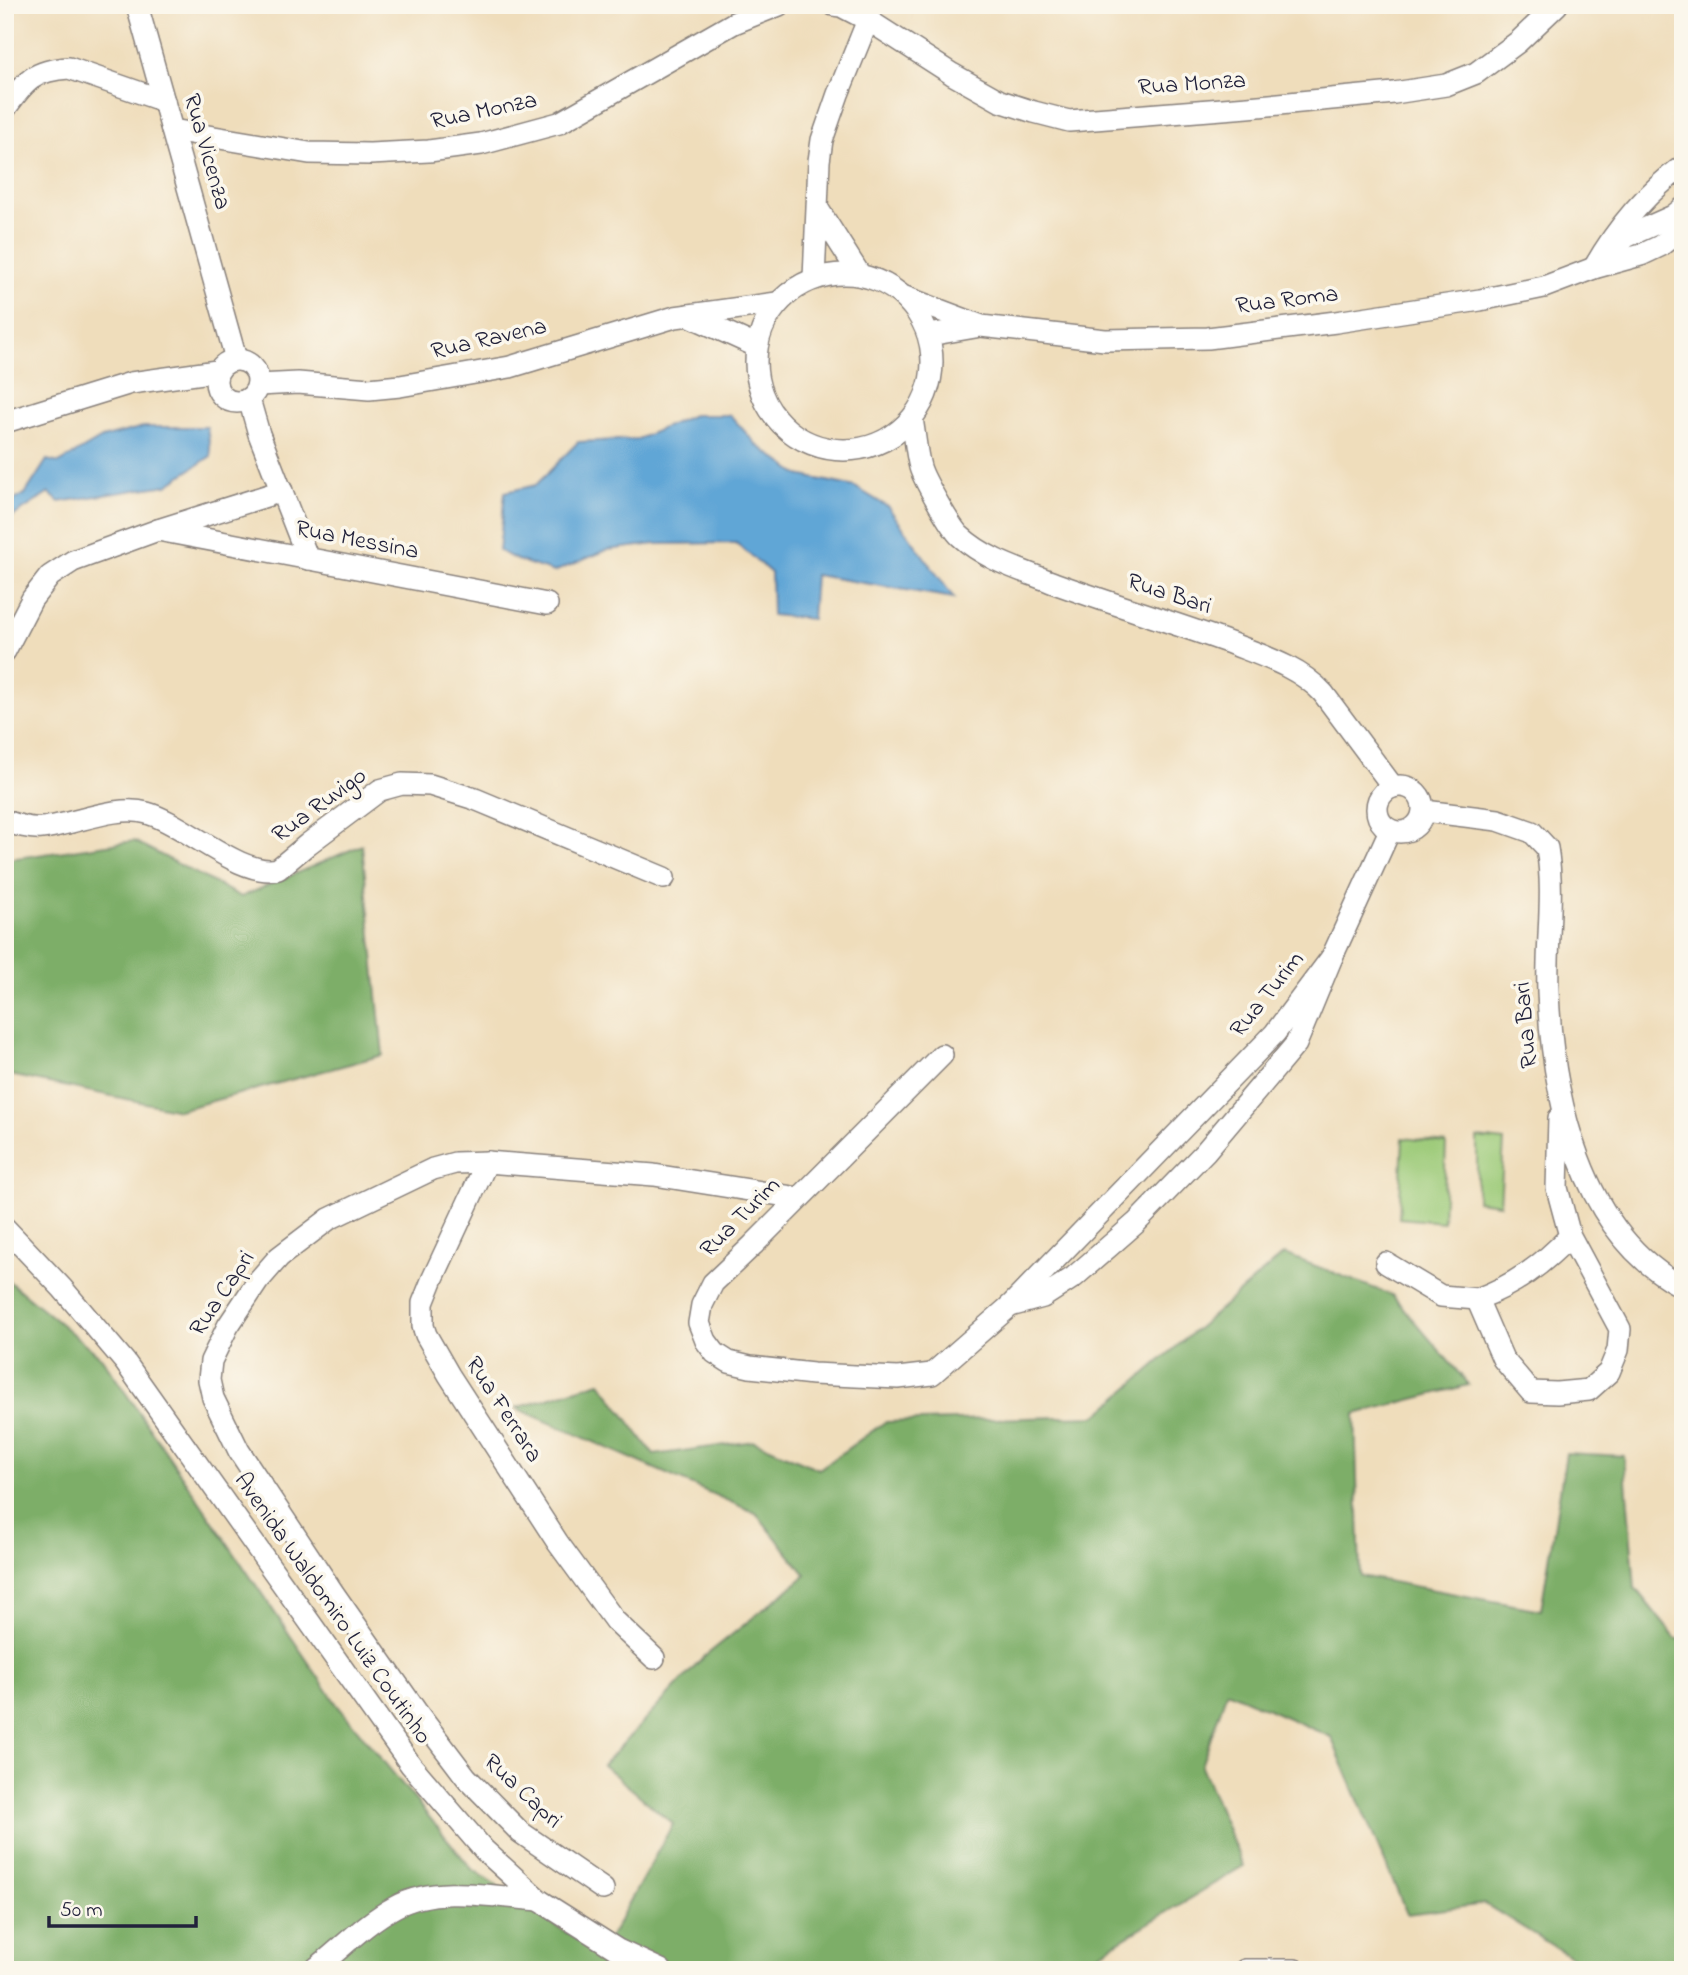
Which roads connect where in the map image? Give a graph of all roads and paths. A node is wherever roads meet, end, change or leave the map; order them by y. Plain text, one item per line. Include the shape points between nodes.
1 (137, 5) edge
2 (779, 5) edge
3 (833, 5) edge
4 (1557, 5) edge
5 (868, 20) junction
6 (164, 101) junction
7 (5, 109) edge
8 (172, 131) junction
9 (1683, 166) edge
10 (1683, 180) edge
11 (1683, 208) edge
12 (818, 209) junction
13 (1683, 228) edge
14 (1626, 237) junction
15 (1594, 268) junction
16 (860, 275) junction
17 (814, 279) junction
18 (903, 296) junction
19 (778, 303) junction
20 (688, 315) junction
21 (981, 326) junction
22 (929, 335) junction
23 (757, 346) junction
24 (237, 379) junction
25 (912, 419) junction
26 (5, 422) edge
27 (885, 442) junction
28 (920, 469) junction
29 (282, 491) junction
30 (158, 530) junction
31 (308, 559) junction
32 (547, 604) dead end
33 (5, 651) edge
34 (1393, 787) junction
35 (1424, 811) junction
36 (5, 821) edge
37 (1390, 830) junction
38 (664, 878) dead end
39 (1332, 957) junction
40 (942, 1055) dead end
41 (1560, 1095) junction
42 (487, 1163) junction
43 (799, 1198) junction
44 (5, 1228) edge
45 (1570, 1236) junction
46 (1386, 1263) dead end
47 (1683, 1287) edge
48 (1477, 1299) junction
49 (1010, 1306) junction
50 (654, 1658) dead end
51 (603, 1889) dead end
52 (539, 1900) junction
53 (314, 1970) edge
54 (661, 1970) edge
55 (1245, 1970) edge
56 (1295, 1970) edge

1 - 6 street, Rua Vicenza
2 - 8 street, Rua Monza via 734,23 559,123 481,144 429,151 309,153
3 - 5 street, Rua Monza
4 - 5 street, Rua Monza via 1476,73 1446,85 1069,121 1000,101
5 - 12 street via 822,140
6 - 7 street via 69,68 36,74
6 - 8 street, Rua Vicenza
8 - 24 street, Rua Vicenza via 211,265
9 - 15 street via 1651,192 1609,242
10 - 14 street
11 - 14 street, Rua Roma
12 - 16 street
12 - 17 street
13 - 15 street, Rua Roma via 1641,255
14 - 15 street, Rua Roma
15 - 21 street, Rua Roma via 1544,287 1480,300 1208,338 1105,340
16 - 17 street
16 - 18 street via 883,282
17 - 19 street via 794,288
18 - 21 street, Rua Roma
18 - 22 street
19 - 20 street, Rua Ravena
19 - 23 street
20 - 23 street
20 - 24 street, Rua Ravena via 510,367 369,389
21 - 22 street, Rua Roma
22 - 25 street via 932,379
23 - 27 street via 756,372 763,397 777,419 797,437 820,447 846,450
24 - 26 street, Rua Ravena via 169,376 131,383
24 - 29 street, Rua Vicenza
25 - 27 street
25 - 28 street, Rua Bari
27 - 28 street, Rua Bari
28 - 34 street, Rua Bari via 957,534 978,550 1002,563 1269,658 1313,682
29 - 30 street
29 - 31 street, Rua Vicenza
30 - 31 street, Rua Messina
30 - 33 street via 73,561 50,576 32,599
31 - 32 street, Rua Messina
34 - 35 street via 1415,791
34 - 37 street via 1378,803 1379,819
35 - 37 street via 1412,829
35 - 41 street, Rua Bari via 1498,820 1532,831 1547,848 1548,991
36 - 38 street, Rua Ruvigo via 41,828 128,811 146,812 220,853 272,871 380,790 402,784 430,785 475,799
37 - 39 street, Rua Turim
39 - 49 street, Rua Turim via 1275,1033
39 - 49 street, Rua Turim via 1296,1044 1205,1152 1136,1223 1074,1277 1042,1297
40 - 43 street, Rua Turim
41 - 45 street via 1558,1188
41 - 47 street, Rua Bari via 1578,1163 1622,1239
42 - 43 street, Rua Capri via 654,1175
42 - 50 street, Rua Ferrara via 423,1303 426,1335 558,1543 615,1621
42 - 51 street, Rua Capri via 455,1163 433,1169 329,1219 301,1239 258,1281 228,1326 211,1361 209,1380 239,1451 334,1594 466,1777 520,1832
43 - 49 street, Rua Turim via 713,1283 702,1305 699,1323 706,1341 729,1362 813,1374 898,1378 932,1374
44 - 52 street, Avenida Waldomiro Luiz Coutinho via 125,1362 411,1765 484,1850
45 - 48 street via 1528,1275
45 - 48 street via 1620,1329 1609,1372 1589,1390 1531,1392 1503,1359
46 - 48 street via 1441,1296
52 - 53 street via 464,1895 414,1899 381,1916
52 - 54 street, Avenida Waldomiro Luiz Coutinho via 618,1950
55 - 56 street

